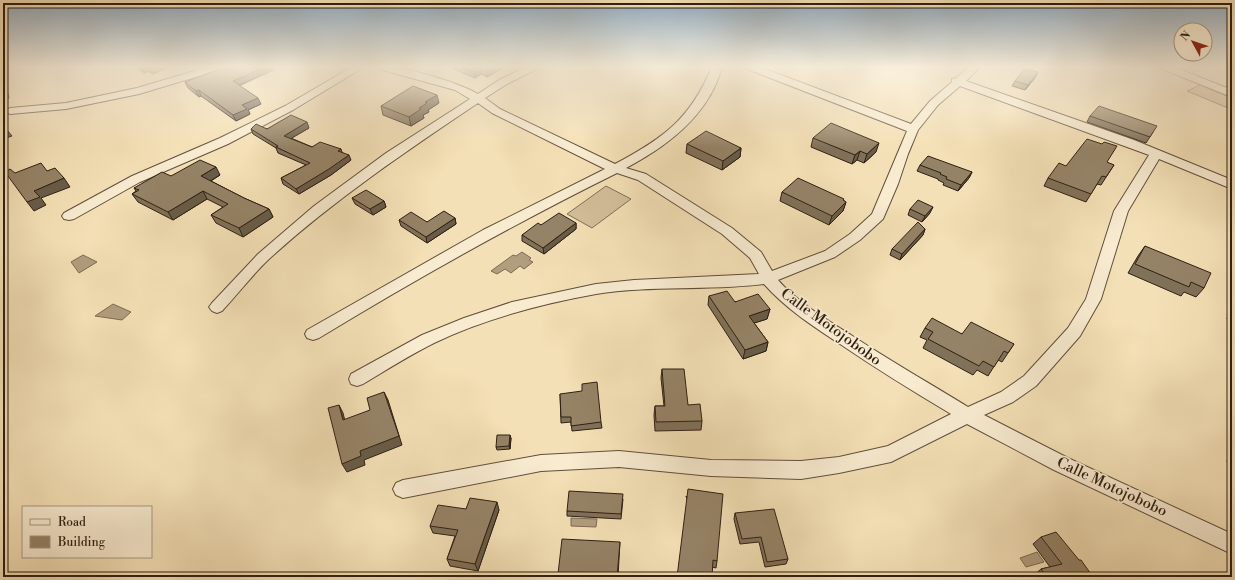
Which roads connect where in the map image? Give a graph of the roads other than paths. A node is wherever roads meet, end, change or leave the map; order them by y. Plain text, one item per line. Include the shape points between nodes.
1 (124, 94) edge
2 (312, 94) edge
3 (470, 94) edge
4 (486, 94) edge
5 (705, 94) edge
6 (822, 94) edge
7 (942, 94) edge
8 (993, 94) edge
9 (479, 99) junction
10 (10, 110) dead end
11 (913, 129) junction
12 (1156, 153) junction
13 (618, 169) junction
14 (1232, 185) edge
15 (69, 216) dead end
16 (768, 278) junction
17 (217, 307) dead end
18 (313, 334) dead end
19 (357, 379) dead end
20 (968, 415) junction
21 (403, 489) dead end
22 (1232, 544) edge

1 - 10 street via 66,106
2 - 15 street via 231,138 136,179
3 - 9 street, Calle Motojobobo
4 - 9 street
5 - 13 street via 697,108 680,125 658,144
6 - 11 street
7 - 11 street
8 - 12 street
9 - 13 street, Calle Motojobobo via 496,111 604,165
9 - 17 street via 390,156 320,209 263,257
11 - 16 street via 878,216 855,237 830,254
12 - 14 street
12 - 20 street via 1121,211 1093,299 1074,332 1030,381 1007,397
13 - 16 street, Calle Motojobobo via 652,182 727,231 756,255
13 - 18 street via 548,201 409,276
16 - 19 street via 634,285 596,289 540,301 470,322 428,339
16 - 20 street, Calle Motojobobo via 779,291 823,325
20 - 21 street via 891,454 801,470 711,468 619,459 541,463
20 - 22 street, Calle Motojobobo via 1061,464

